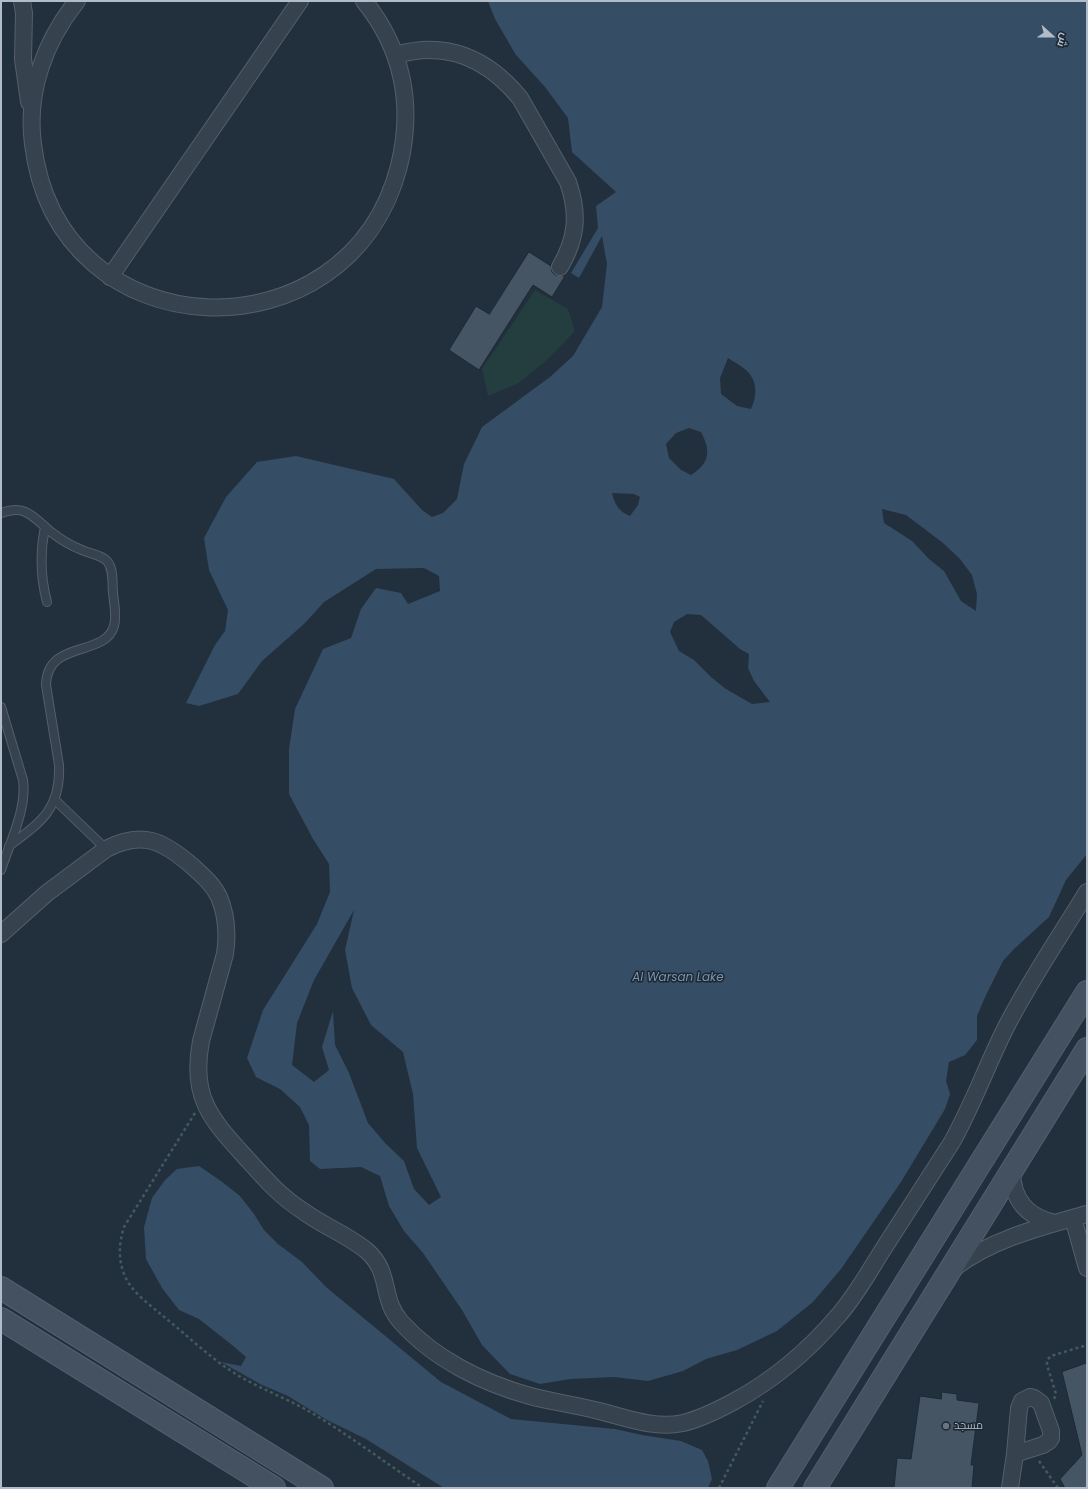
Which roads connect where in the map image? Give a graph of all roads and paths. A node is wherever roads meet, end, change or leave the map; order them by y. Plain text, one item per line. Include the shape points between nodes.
1 (22, 1) edge
2 (77, 1) edge
3 (300, 1) edge
4 (364, 1) edge
5 (396, 55) junction
6 (32, 115) junction
7 (560, 267) dead end
8 (110, 277) junction
9 (1, 514) edge
10 (45, 527) junction
11 (47, 602) dead end
12 (1, 707) edge
13 (55, 800) junction
14 (9, 846) junction
15 (106, 848) junction
16 (1, 870) edge
17 (1087, 892) edge
18 (1, 934) edge
19 (1087, 992) edge
20 (1087, 1049) edge
21 (203, 1099) junction
22 (1012, 1171) junction
23 (1080, 1216) edge
24 (1055, 1223) junction
25 (1087, 1268) edge
26 (949, 1272) junction
27 (1, 1288) edge
28 (1, 1319) edge
29 (1087, 1345) edge
30 (764, 1400) dead end
31 (1041, 1403) junction
32 (1031, 1449) junction
33 (1015, 1454) junction
34 (274, 1488) edge
35 (322, 1488) edge
36 (423, 1488) edge
37 (719, 1488) edge
38 (778, 1488) edge
39 (815, 1488) edge
40 (1010, 1488) edge
41 (1058, 1488) edge

1 - 6 street via 23,59
2 - 6 street via 56,31 42,62
3 - 8 street
4 - 5 street via 381,24
5 - 7 street via 422,50 448,51 461,55 488,68 520,98 568,182 572,194 576,219 574,232 567,256
5 - 8 street via 403,82 405,109 405,134 397,173 388,198 372,226 341,262 318,279 288,294 255,303 220,307 189,306 161,300 135,291
6 - 8 street via 35,161 50,206 75,246
9 - 10 lane via 11,510 27,512
10 - 11 lane via 41,564
10 - 13 lane via 69,544 102,557 109,564 115,619 112,631 104,639 62,656 53,663 47,674 46,685 59,770
12 - 14 lane via 24,788 22,807
13 - 14 lane via 42,820
13 - 15 lane
14 - 16 lane
15 - 18 street via 47,893
15 - 21 street via 132,840 151,841 168,847 204,876 223,907 227,930 226,948 198,1056
17 - 21 street via 1019,1004 952,1142 849,1302 810,1345 761,1386 724,1407 685,1422 648,1424 531,1396 491,1383 450,1361 418,1337 395,1315 387,1298 385,1279 373,1257 276,1191 216,1125
19 - 38 street
20 - 22 street
21 - 36 path via 124,1227 120,1256 124,1275 129,1284 144,1300 224,1366 314,1414
22 - 24 street via 1014,1189 1023,1206 1037,1217
22 - 26 street
23 - 24 street
23 - 25 street
24 - 26 street via 990,1246
26 - 39 street
27 - 35 street
28 - 34 street
29 - 31 path via 1049,1357 1047,1362 1056,1397
30 - 37 path
31 - 32 street via 1051,1438 1046,1444
31 - 33 street via 1030,1397 1020,1404
32 - 33 street
32 - 41 path
33 - 40 street

